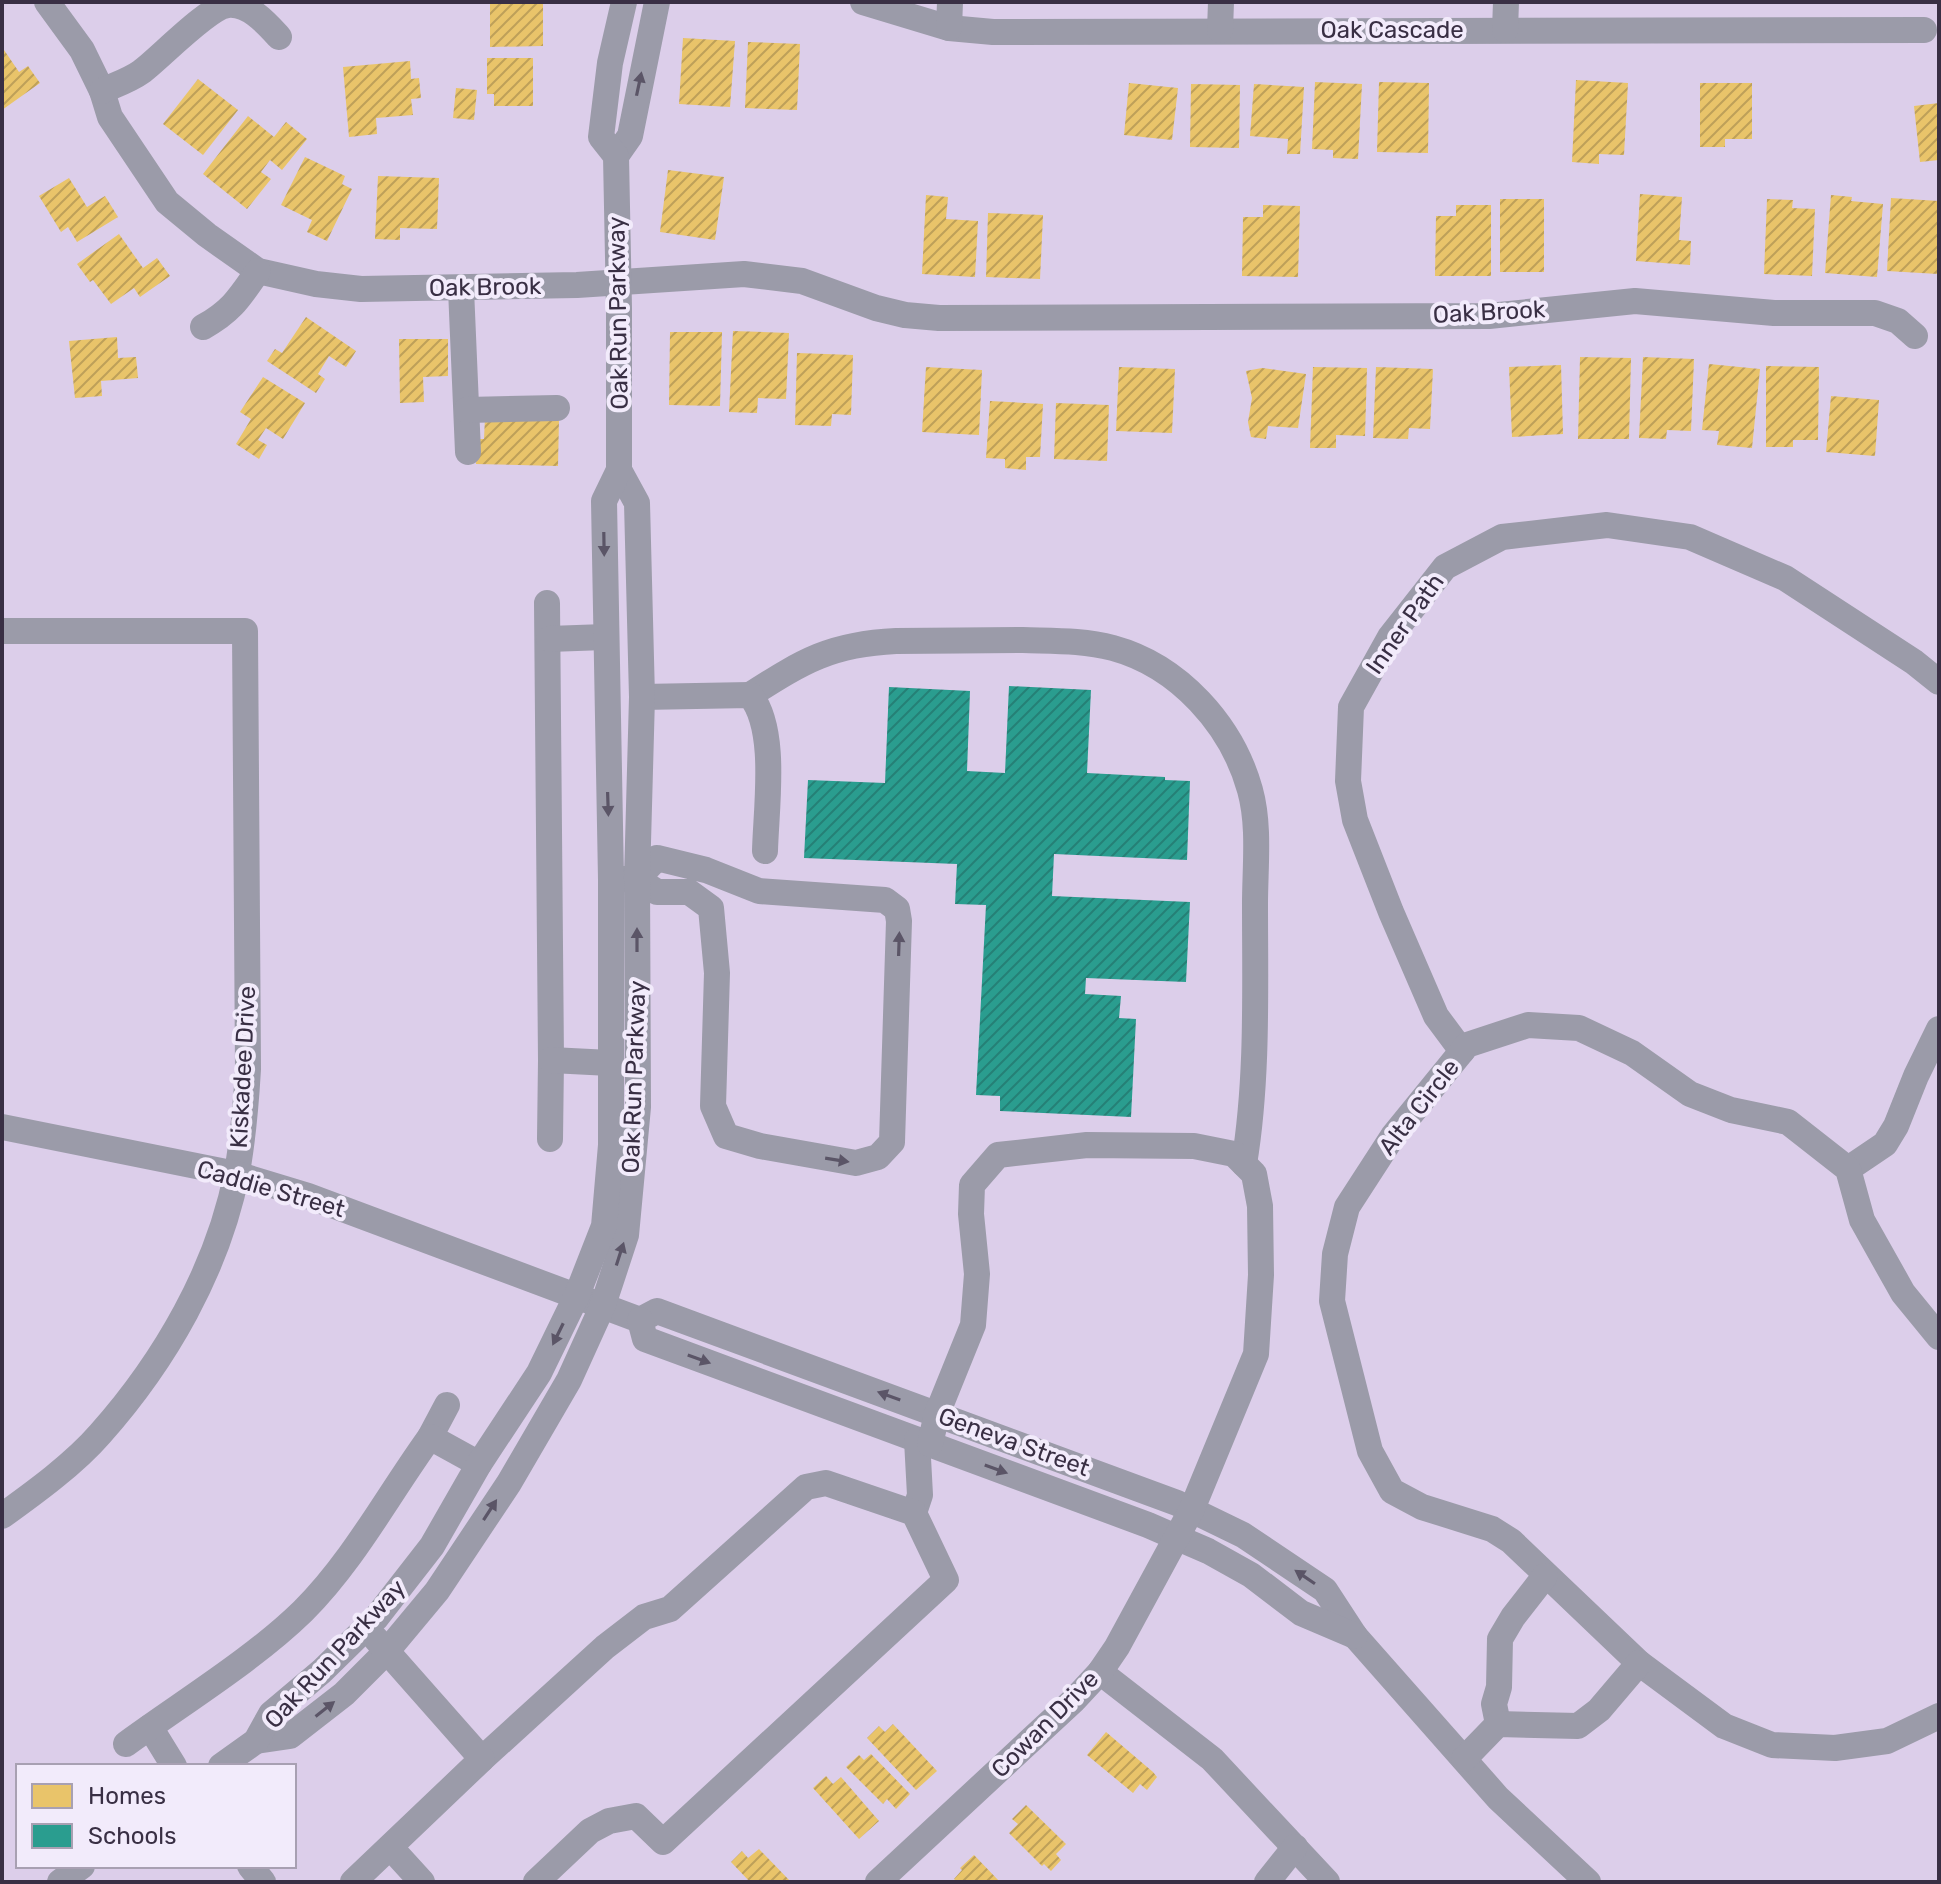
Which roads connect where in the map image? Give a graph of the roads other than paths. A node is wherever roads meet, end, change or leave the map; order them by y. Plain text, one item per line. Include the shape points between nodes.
1 (47, 2) edge
2 (624, 2) edge
3 (657, 2) edge
4 (863, 2) edge
5 (1221, 2) edge
6 (1506, 2) edge
7 (950, 15) edge
8 (1220, 30) junction
9 (1505, 30) junction
10 (1924, 30) dead end
11 (279, 37) dead end
12 (102, 91) junction
13 (616, 156) junction
14 (258, 271) junction
15 (619, 282) junction
16 (461, 289) junction
17 (203, 327) dead end
18 (1915, 336) dead end
19 (557, 408) dead end
20 (467, 410) junction
21 (468, 452) dead end
22 (619, 470) junction
23 (547, 603) dead end
24 (2, 631) edge
25 (605, 637) junction
26 (549, 639) junction
27 (1939, 682) edge
28 (750, 695) junction
29 (642, 697) junction
30 (765, 851) dead end
31 (624, 879) junction
32 (1939, 1029) edge
33 (1462, 1051) junction
34 (551, 1060) junction
35 (610, 1063) junction
36 (2, 1127) edge
37 (550, 1139) dead end
38 (1244, 1164) junction
39 (1848, 1169) junction
40 (236, 1174) junction
41 (577, 1295) junction
42 (603, 1305) junction
43 (640, 1320) junction
44 (1939, 1337) edge
45 (447, 1405) dead end
46 (937, 1414) junction
47 (430, 1437) junction
48 (923, 1442) junction
49 (955, 1454) junction
50 (479, 1464) junction
51 (917, 1504) junction
52 (1192, 1509) junction
53 (2, 1516) edge
54 (1176, 1538) junction
55 (1545, 1576) junction
56 (365, 1628) junction
57 (1355, 1636) junction
58 (387, 1651) junction
59 (1639, 1663) junction
60 (1100, 1672) junction
61 (1939, 1716) edge
62 (1498, 1724) junction
63 (150, 1727) junction
64 (256, 1741) junction
65 (126, 1744) dead end
66 (482, 1759) junction
67 (1464, 1759) junction
68 (173, 1764) edge
69 (224, 1764) edge
70 (1295, 1847) junction
71 (391, 1848) junction
72 (79, 1868) edge
73 (60, 1882) edge
74 (353, 1882) edge
75 (422, 1882) edge
76 (536, 1882) edge
77 (878, 1882) edge
78 (1267, 1882) edge
79 (1327, 1882) edge
80 (1588, 1882) edge

1 - 12 street, Oak Brook via 82,50
2 - 13 street, Oak Run Parkway via 601,127 601,137
13 -> 3 street, Oak Run Parkway via 630,136
4 - 7 street, Oak Cascade
5 - 8 street
6 - 9 street
7 - 8 street, Oak Cascade via 993,32
8 - 9 street, Oak Cascade
9 - 10 street, Oak Cascade
11 - 12 street via 256,15 226,4 138,74
12 - 14 street, Oak Brook via 110,117 167,202
13 - 15 street, Oak Run Parkway
14 - 16 street, Oak Brook via 361,289
14 - 17 street via 227,313
15 - 16 street, Oak Brook
15 - 18 street, Oak Brook via 744,274 802,281 905,315 1055,328 1489,316 1635,301 1774,313 1875,313 1898,321
15 - 22 street, Oak Run Parkway
16 - 20 street
19 - 20 street
20 - 21 street
22 -> 25 street, Oak Run Parkway via 604,501
22 - 29 street, Oak Run Parkway via 637,503
23 - 26 street
24 - 40 street, Kiskadee Drive via 245,631 248,1069
25 - 26 street
25 -> 31 street, Oak Run Parkway
26 - 34 street
27 - 33 street, Inner Path via 1785,578 1690,537 1607,525 1517,535 1502,537 1445,567 1390,637 1351,707 1348,781 1355,820 1391,912 1436,1016
28 - 29 street
28 - 30 street via 767,734
28 - 38 street via 802,662 838,648 896,641 1076,641 1151,663 1184,686 1217,720 1251,791 1255,975
29 - 31 street, Oak Run Parkway
31 -> 31 street via 657,892 689,892 711,908 717,973 713,1106 726,1136 856,1163 878,1157 892,1142 897,909 885,900 759,891 657,858
31 - 35 street, Oak Run Parkway
42 -> 31 street, Oak Run Parkway via 626,1235 638,1107
32 - 39 street via 1885,1144
33 - 39 street, Alta Circle via 1528,1025 1579,1028 1632,1053 1690,1094 1731,1110 1788,1122
33 - 55 street, Alta Circle via 1393,1136 1347,1207 1335,1254 1332,1301 1370,1451 1392,1491 1422,1507 1492,1529
34 - 35 street
34 - 37 street
35 - 41 street, Oak Run Parkway via 611,1145 604,1226
36 - 40 street, Caddie Street
38 - 46 street via 1234,1154 1194,1146 1087,1145 998,1155 972,1185 977,1274 973,1325
38 - 52 street, Cowan Drive via 1254,1174 1260,1206 1256,1354
39 - 44 street via 1862,1220 1903,1293
40 - 41 street, Caddie Street
40 - 53 street, Kiskadee Drive via 207,1270 137,1388 98,1436
41 - 42 street, Geneva Street
41 -> 50 street, Oak Run Parkway via 539,1373
42 - 43 street, Geneva Street
58 -> 42 street, Oak Run Parkway via 437,1591 509,1483 569,1380
46 -> 43 street, Geneva Street via 657,1311
43 -> 48 street, Geneva Street via 645,1339
45 - 47 street
46 - 48 street
46 - 52 street, Geneva Street
47 - 50 street
47 - 63 street via 362,1539 303,1611
48 - 49 street, Geneva Street
48 - 51 street
49 - 51 street
49 -> 54 street, Geneva Street
50 - 56 street, Oak Run Parkway via 432,1546
51 - 66 street via 826,1483 806,1487 670,1609 644,1617 605,1647
51 - 76 street via 946,1580 663,1842 636,1816 609,1821 590,1831
52 - 54 street, Cowan Drive
57 -> 52 street, Geneva Street via 1325,1590 1243,1535
54 - 57 street, Geneva Street via 1251,1575 1301,1613
54 - 60 street, Cowan Drive
55 - 59 street, Alta Circle
55 - 62 street via 1500,1639 1494,1704
56 - 58 street
56 - 64 street, Oak Run Parkway via 271,1714
57 - 67 street, Geneva Street
64 -> 58 street, Oak Run Parkway via 290,1736 344,1694
58 - 66 street
59 - 61 street, Alta Circle via 1724,1726 1772,1745 1835,1748 1887,1741
59 - 62 street via 1578,1726
60 - 70 street via 1212,1759
60 - 77 street, Cowan Drive
62 - 67 street
63 - 65 street
63 - 68 street
64 - 69 street, Oak Run Parkway
66 - 71 street
67 - 80 street, Geneva Street
70 - 78 street
70 - 79 street
71 - 74 street
71 - 75 street
72 - 73 street

